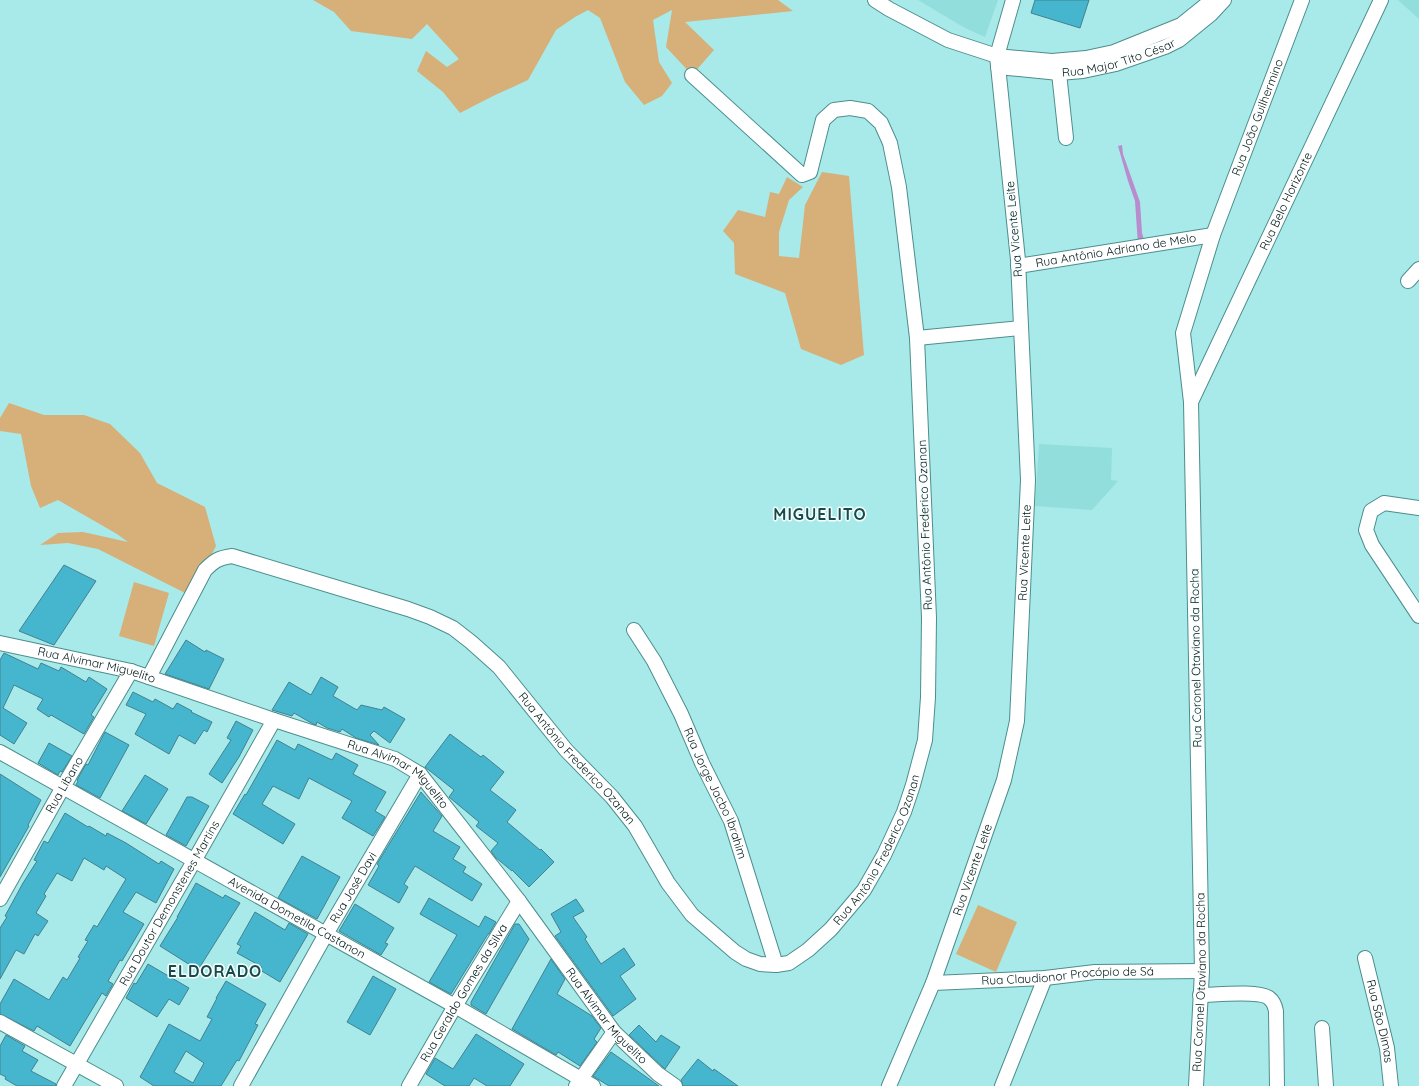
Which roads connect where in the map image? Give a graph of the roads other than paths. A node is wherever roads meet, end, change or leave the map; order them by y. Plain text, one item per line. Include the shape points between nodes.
1 (875, 0) edge
2 (1013, 0) edge
3 (1212, 0) edge
4 (1224, 0) edge
5 (1302, 0) edge
6 (1381, 0) edge
7 (997, 62) junction
8 (1059, 73) junction
9 (692, 75) dead end
10 (1066, 138) dead end
11 (1213, 235) junction
12 (1018, 266) junction
13 (1419, 269) edge
14 (1408, 281) dead end
15 (1021, 328) junction
16 (917, 338) junction
17 (1191, 402) junction
18 (1419, 508) edge
19 (1419, 616) edge
20 (634, 630) dead end
21 (0, 643) edge
22 (131, 671) junction
23 (149, 677) junction
24 (274, 720) junction
25 (0, 752) edge
26 (420, 774) junction
27 (63, 787) junction
28 (194, 861) junction
29 (0, 899) edge
30 (520, 901) junction
31 (326, 934) junction
32 (1365, 958) dead end
33 (776, 965) junction
34 (1202, 970) junction
35 (1045, 978) junction
36 (933, 983) junction
37 (1200, 995) junction
38 (455, 1006) junction
39 (0, 1022) edge
40 (1322, 1028) dead end
41 (614, 1032) junction
42 (75, 1064) junction
43 (578, 1082) edge
44 (64, 1086) edge
45 (116, 1086) edge
46 (241, 1086) edge
47 (410, 1086) edge
48 (592, 1086) edge
49 (675, 1086) edge
50 (889, 1086) edge
51 (1002, 1086) edge
52 (1196, 1086) edge
53 (1277, 1086) edge
54 (1326, 1086) edge
55 (1391, 1086) edge

1 - 7 street via 948,40
2 - 7 street, Rua Vicente Leite
3 - 7 street via 1181,25 1114,52 1086,58
4 - 8 street, Rua Major Tito César via 1193,30 1165,47 1116,64
5 - 11 street, Rua João Guilhermino
6 - 17 street, Rua Belo Horizonte
7 - 8 street, Rua Major Tito César
7 - 12 street, Rua Vicente Leite
8 - 10 street
9 - 16 street, Rua Antônio Frederico Ozanan via 802,175 810,172 823,120 834,110 850,108 868,111 881,123 890,143 899,187
11 - 12 street, Rua Antônio Adriano de Melo
11 - 17 street, Rua Coronel Otaviano da Rocha via 1183,332
12 - 15 street, Rua Vicente Leite
13 - 14 street
15 - 16 street
15 - 36 street, Rua Vicente Leite via 1028,480 1017,721 1004,780
16 - 33 street, Rua Antônio Frederico Ozanan via 929,618 925,740 904,812 864,890 831,929 808,950 789,963
17 - 34 street, Rua Coronel Otaviano da Rocha
18 - 19 street via 1384,503 1371,511 1366,530 1372,546
20 - 33 street, Rua Jorge Jacbo Ibrahim via 654,661 681,714 731,821
21 - 22 street, Rua Alvimar Miguelito
22 - 23 street, Rua Alvimar Miguelito
22 - 27 street, Rua Libano
23 - 24 street, Rua Alvimar Miguelito
23 - 33 street, Rua Antônio Frederico Ozanan via 204,570 217,559 224,557 232,556 430,617 453,628 499,667 566,750 612,797 635,826 668,883 692,915 746,959 760,964
24 - 26 street, Rua Alvimar Miguelito via 395,759
24 - 28 street, Rua Doutor Demonstenes Martins
25 - 27 street, Avenida Dometila Castanon
26 - 30 street, Rua Alvimar Miguelito
26 - 31 street, Rua José Davi
27 - 28 street, Avenida Dometila Castanon
27 - 29 street, Rua Libano
28 - 31 street, Avenida Dometila Castanon
28 - 42 street, Rua Doutor Demonstenes Martins
30 - 38 street, Rua Geraldo Gomes da Silva
30 - 41 street, Rua Alvimar Miguelito
31 - 38 street, Avenida Dometila Castanon
31 - 46 street, Rua José Davi
32 - 55 street, Rua São Dimas via 1387,1048
34 - 35 street, Rua Claudionor Procópio de Sá via 1095,972
34 - 37 street, Rua Coronel Otaviano da Rocha
35 - 36 street, Rua Claudionor Procópio de Sá
35 - 51 street
36 - 50 street, Rua Vicente Leite
37 - 52 street, Rua Coronel Otaviano da Rocha
37 - 53 street via 1255,993 1270,998 1276,1011
38 - 43 street, Avenida Dometila Castanon
38 - 47 street, Rua Geraldo Gomes da Silva
39 - 42 street
40 - 54 street
41 - 43 street
41 - 49 street, Rua Alvimar Miguelito via 658,1074
42 - 44 street, Rua Doutor Demonstenes Martins
42 - 45 street
43 - 48 street, Avenida Dometila Castanon

